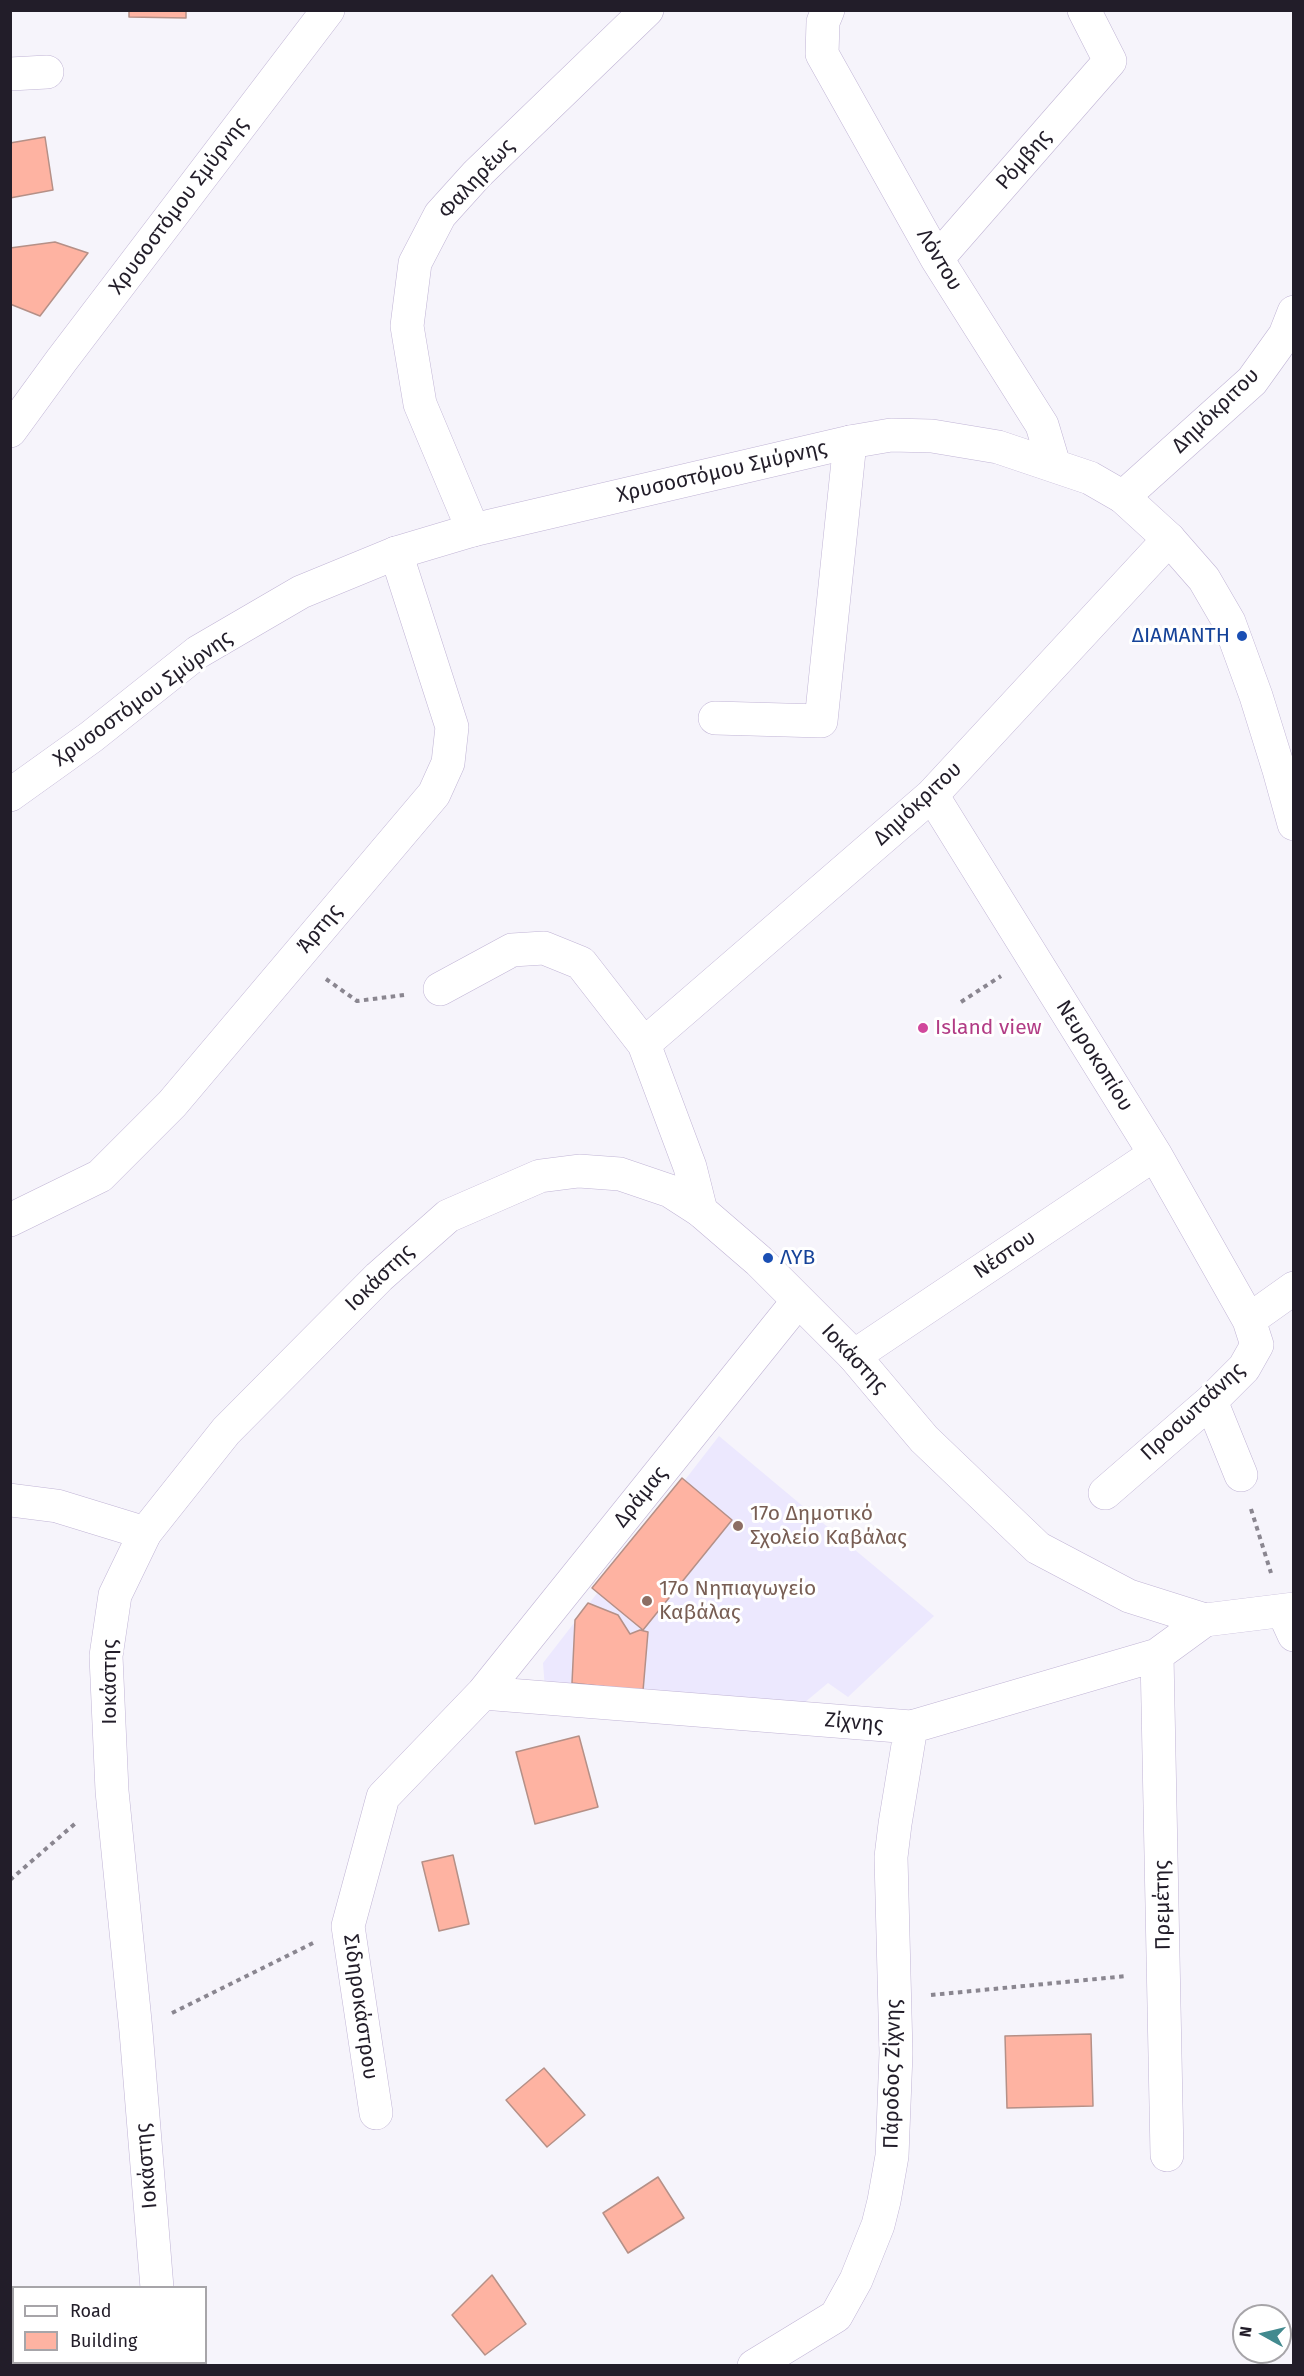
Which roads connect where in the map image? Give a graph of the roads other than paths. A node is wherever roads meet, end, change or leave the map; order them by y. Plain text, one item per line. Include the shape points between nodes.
1 (328, 10) edge
2 (646, 10) edge
3 (828, 10) edge
4 (1084, 10) edge
5 (47, 72) dead end
6 (10, 74) edge
7 (937, 259) junction
8 (1293, 312) edge
9 (10, 431) edge
10 (850, 442) junction
11 (1054, 465) junction
12 (1123, 497) junction
13 (472, 530) junction
14 (1169, 539) junction
15 (396, 553) junction
16 (715, 718) dead end
17 (10, 795) edge
18 (932, 795) junction
19 (1293, 824) edge
20 (440, 989) road end
21 (644, 1044) junction
22 (1155, 1154) junction
23 (701, 1211) junction
24 (10, 1220) edge
25 (1293, 1288) edge
26 (798, 1301) junction
27 (1249, 1320) junction
28 (854, 1356) junction
29 (1210, 1401) junction
30 (1241, 1475) road end
31 (1105, 1493) dead end
32 (10, 1500) edge
33 (145, 1533) junction
34 (1290, 1618) edge
35 (1205, 1620) junction
36 (1157, 1655) junction
37 (483, 1693) junction
38 (911, 1727) junction
39 (376, 2113) dead end
40 (1167, 2155) dead end
41 (157, 2286) edge
42 (754, 2366) edge

1 - 9 street, Χρυσοστόμου Σμύρνης
2 - 13 street, Φαληρέως via 477,174 440,215 414,263 407,326 420,404
3 - 7 street, Λόντου via 823,22 822,54
4 - 7 street, Ρόμβης via 1110,61
5 - 6 street
7 - 11 street, Λόντου via 1042,425
8 - 12 street, Δημόκριτου via 1285,335 1252,381
10 - 11 street, Χρυσοστόμου Σμύρνης via 891,435 932,436 998,447
10 - 13 street, Χρυσοστόμου Σμύρνης
10 - 16 street via 821,721
11 - 12 street, Χρυσοστόμου Σμύρνης via 1090,478
12 - 14 street, Χρυσοστόμου Σμύρνης
13 - 15 street, Χρυσοστόμου Σμύρνης
14 - 18 street, Δημόκριτου
14 - 19 street, Χρυσοστόμου Σμύρνης via 1204,579 1229,622 1280,770
15 - 17 street, Χρυσοστόμου Σμύρνης via 301,592 198,652
15 - 24 street, Άρτης via 452,727 448,763 434,794 172,1104 100,1176
18 - 21 street, Δημόκριτου
18 - 22 street, Νευροκοπίου
20 - 21 street via 512,950 544,948 581,963
21 - 23 street via 690,1167
22 - 27 street, Νευροκοπίου
22 - 28 street, Νέστου
23 - 26 street, Ιοκάστης
23 - 33 street, Ιοκάστης via 670,1191 620,1174 579,1171 540,1176 448,1216 379,1277 226,1431
25 - 27 street
26 - 28 street, Ιοκάστης
26 - 37 street, Δράμας
27 - 29 street, Προσωτσάνης via 1257,1345 1244,1368
28 - 35 street, Ιοκάστης via 924,1439 1038,1548 1129,1596
29 - 30 street
29 - 31 street, Προσωτσάνης
32 - 33 street via 57,1506
33 - 41 street, Ιοκάστης via 115,1595 106,1656 112,1791
34 - 35 street, Ιοκάστης
35 - 36 street, Ζίχνης
36 - 38 street, Ζίχνης
36 - 40 street, Πρεμέτης
37 - 38 street, Ζίχνης
37 - 39 street, Σιδηροκάστρου via 383,1797 348,1926
38 - 42 street, Πάροδος Ζίχνης via 891,1857 896,2053 892,2156 878,2225 856,2280 836,2316

